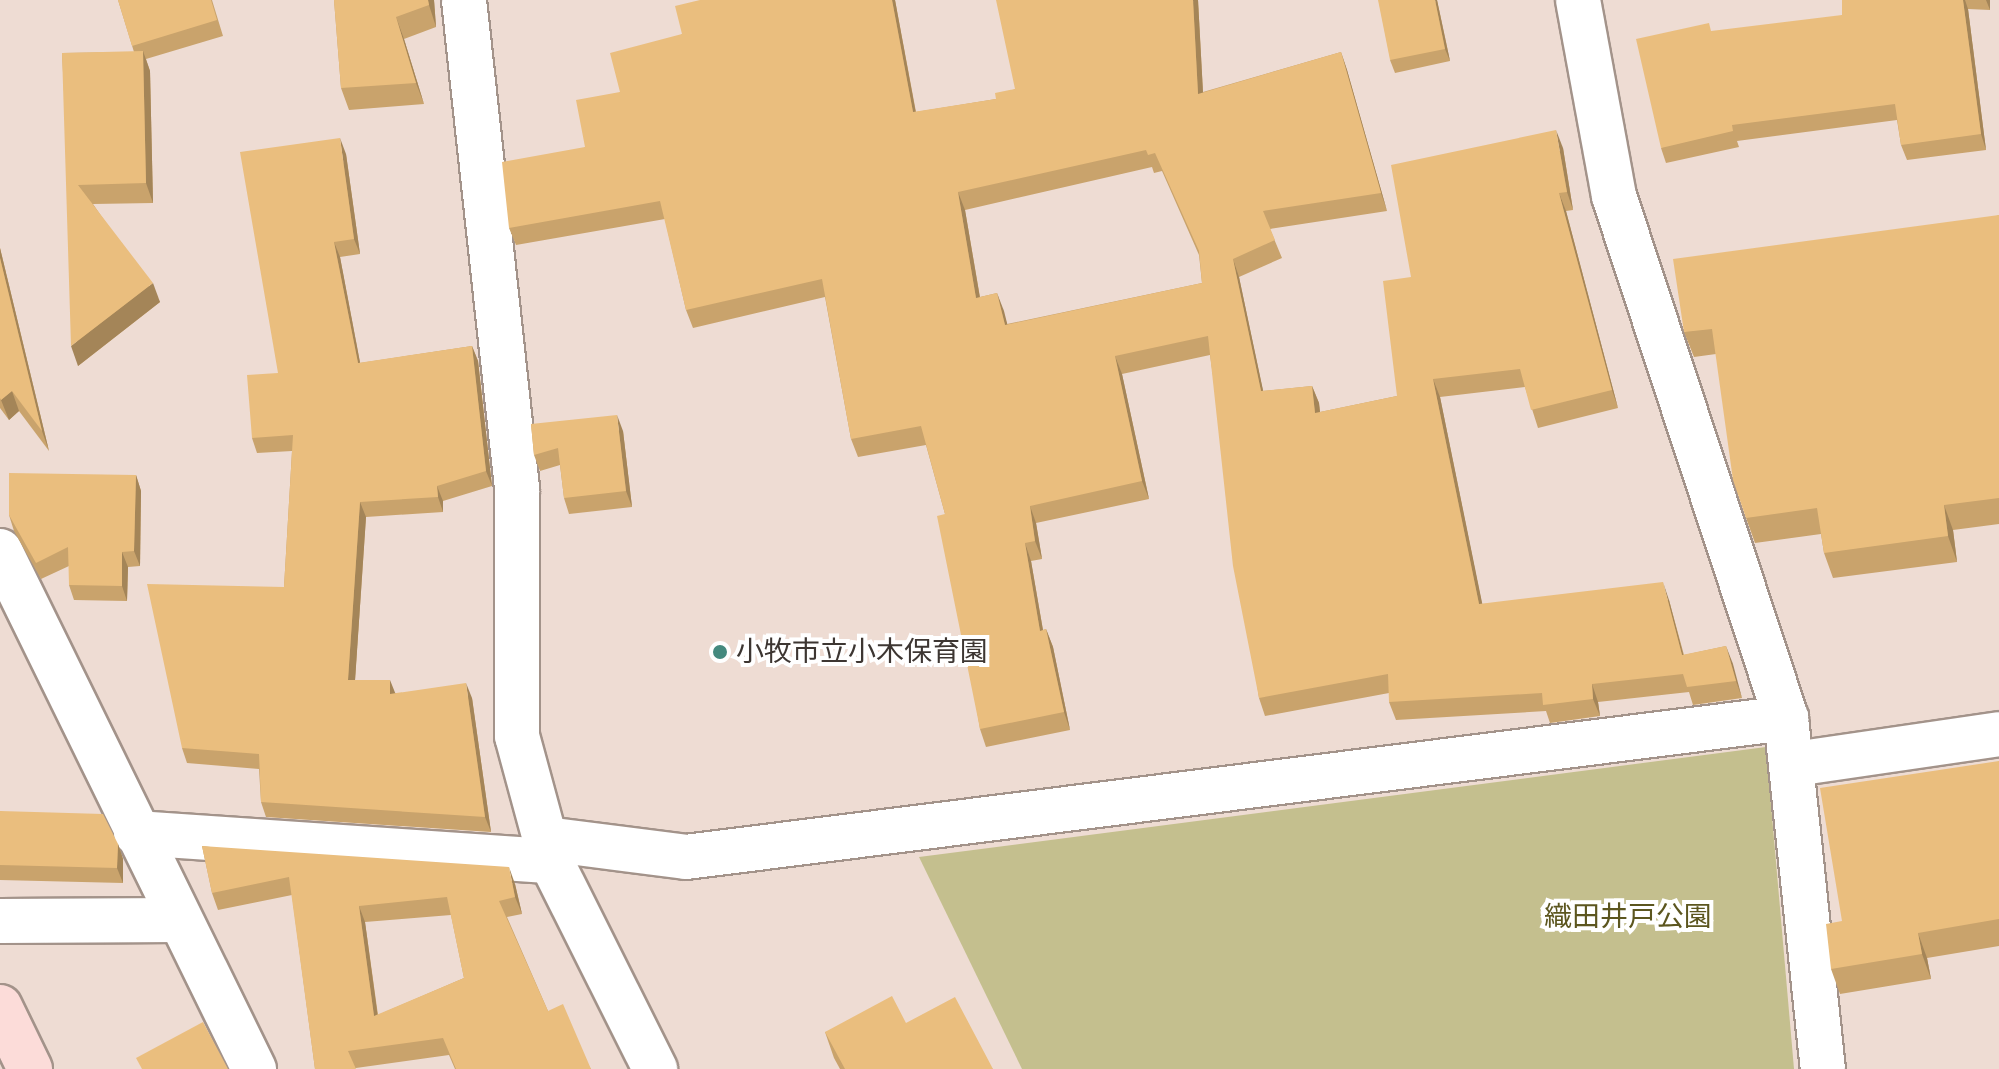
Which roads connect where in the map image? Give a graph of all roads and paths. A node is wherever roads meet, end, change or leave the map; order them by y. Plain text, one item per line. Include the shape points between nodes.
1 (464, 0) edge
2 (1578, 0) edge
3 (0, 551) edge
4 (1786, 718) junction
5 (1999, 734) edge
6 (1794, 764) junction
7 (136, 833) junction
8 (548, 850) junction
9 (179, 920) junction
10 (0, 921) edge
11 (0, 1007) edge
12 (30, 1069) edge
13 (254, 1069) edge
14 (655, 1069) edge
15 (1823, 1069) edge

1 - 8 street via 517,489 517,736
2 - 4 street via 1614,196
3 - 7 street
4 - 6 street
4 - 8 street via 686,857
5 - 6 street
6 - 15 street
7 - 8 street
7 - 9 street
8 - 14 street
9 - 10 street
9 - 13 street
11 - 12 main road

